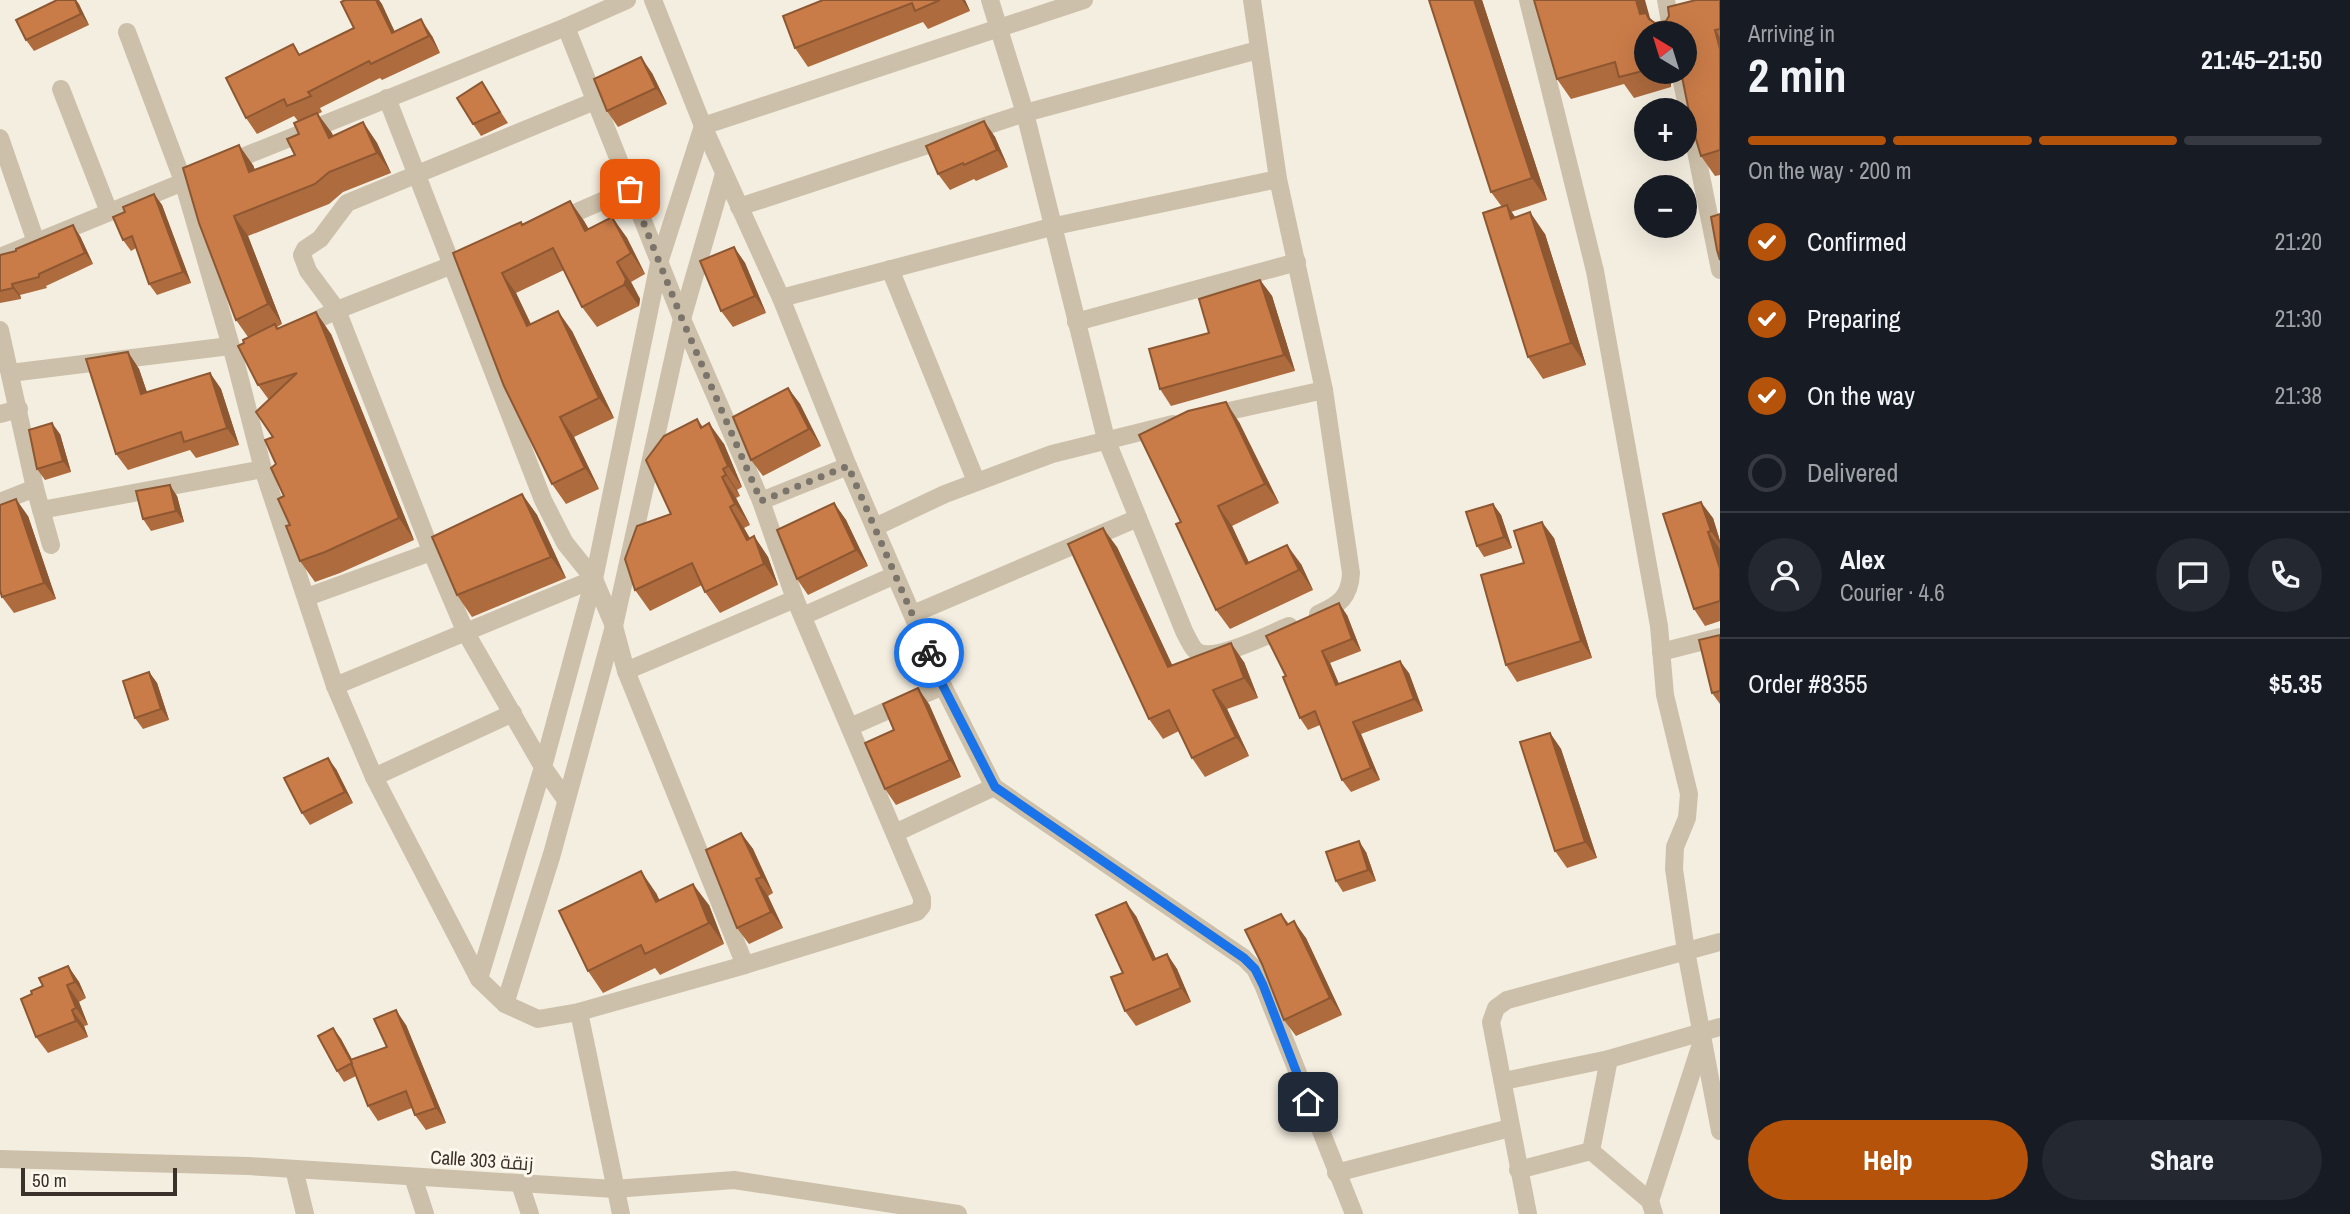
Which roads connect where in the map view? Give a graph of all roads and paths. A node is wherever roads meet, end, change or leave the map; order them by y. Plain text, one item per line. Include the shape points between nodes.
1 (626, 0) edge
2 (653, 0) edge
3 (990, 0) edge
4 (1084, 0) edge
5 (1252, 0) edge
6 (1528, 0) edge
7 (1666, 0) edge
8 (1670, 21) edge
9 (566, 27) junction
10 (1000, 28) junction
11 (127, 32) dead end
12 (1258, 50) junction
13 (1682, 84) edge
14 (61, 89) dead end
15 (387, 98) junction
16 (595, 101) junction
17 (1026, 113) junction
18 (703, 126) junction
19 (0, 138) edge
20 (417, 174) junction
21 (724, 174) junction
22 (1278, 180) junction
23 (183, 181) junction
24 (630, 189) junction
25 (739, 207) junction
26 (109, 212) junction
27 (1055, 226) junction
28 (540, 228) edge
29 (36, 242) junction
30 (477, 255) edge
31 (0, 257) edge
32 (659, 262) junction
33 (1297, 262) junction
34 (451, 266) junction
35 (890, 269) junction
36 (1720, 270) edge
37 (781, 298) junction
38 (337, 310) junction
39 (682, 319) junction
40 (1076, 323) junction
41 (0, 330) edge
42 (280, 338) edge
43 (237, 353) junction
44 (9, 373) junction
45 (1324, 390) junction
46 (19, 409) junction
47 (0, 414) edge
48 (1106, 439) junction
49 (848, 466) junction
50 (263, 469) junction
51 (976, 481) junction
52 (36, 488) junction
53 (761, 501) junction
54 (0, 502) edge
55 (41, 510) junction
56 (1138, 518) junction
57 (875, 527) junction
58 (456, 541) edge
59 (51, 545) dead end
60 (432, 553) junction
61 (895, 575) junction
62 (594, 579) junction
63 (307, 597) junction
64 (795, 599) junction
65 (913, 614) junction
66 (803, 616) junction
67 (614, 626) junction
68 (466, 633) junction
69 (1720, 637) edge
70 (1661, 652) junction
71 (626, 671) junction
72 (335, 686) junction
73 (943, 686) junction
74 (513, 713) junction
75 (850, 727) junction
76 (543, 767) junction
77 (374, 777) junction
78 (995, 787) junction
79 (566, 800) junction
80 (895, 833) junction
81 (1720, 942) edge
82 (1686, 951) junction
83 (745, 965) junction
84 (479, 979) junction
85 (505, 1004) junction
86 (579, 1012) junction
87 (1720, 1027) edge
88 (1702, 1035) junction
89 (1609, 1059) junction
90 (1504, 1081) junction
91 (1510, 1128) junction
92 (1720, 1131) edge
93 (1591, 1151) junction
94 (0, 1159) edge
95 (294, 1169) junction
96 (1518, 1170) junction
97 (1336, 1173) junction
98 (414, 1177) junction
99 (520, 1184) junction
100 (614, 1189) junction
101 (1652, 1208) edge
102 (305, 1214) edge
103 (425, 1214) edge
104 (530, 1214) edge
105 (621, 1214) edge
106 (958, 1214) edge
107 (1354, 1214) edge
108 (1528, 1214) edge

1 - 9 street
2 - 18 street
3 - 10 street
4 - 10 street
5 - 12 street
6 - 70 street via 1595,271
7 - 8 street
9 - 15 street
9 - 16 street
10 - 17 street
10 - 18 street
11 - 23 street
12 - 17 street
12 - 22 street
13 - 36 street
14 - 26 street
15 - 20 street
15 - 23 street
16 - 20 street
16 - 24 street
17 - 25 street
17 - 27 street
18 - 21 street
18 - 32 street
19 - 29 street
20 - 34 street
20 - 38 street via 347,203 320,239 305,249 304,263
21 - 25 street
21 - 39 street
22 - 27 street
22 - 33 street
23 - 26 street
23 - 43 street
24 - 28 street
24 - 32 street
25 - 37 street
26 - 29 street
27 - 35 street
27 - 40 street
29 - 31 street
30 - 34 street
32 - 39 street
32 - 62 street
33 - 40 street
33 - 45 street
34 - 38 street
34 - 62 street via 536,503
35 - 37 street
35 - 51 street
37 - 49 street
38 - 42 street
38 - 60 street
39 - 53 street
39 - 67 street
40 - 48 street
41 - 44 street
43 - 44 street
43 - 50 street
44 - 46 street
45 - 48 street
45 - 56 street via 1351,573 1346,597 1336,607 1227,651 1208,655 1196,651
46 - 47 street
46 - 52 street
48 - 51 street
48 - 56 street
49 - 53 street
49 - 57 street
50 - 55 street
50 - 63 street
51 - 57 street
52 - 54 street
52 - 55 street
53 - 64 street
55 - 59 street
56 - 65 street
57 - 61 street
58 - 60 street
60 - 63 street
60 - 68 street
61 - 65 street
61 - 66 street
62 - 67 street
62 - 68 street
62 - 76 street
63 - 72 street
64 - 66 street
64 - 71 street
65 - 73 street
66 - 75 street
67 - 71 street
67 - 79 street
68 - 72 street
68 - 74 street
69 - 70 street
70 - 82 street via 1665,695 1689,794 1687,818 1674,854
71 - 83 street
72 - 77 street
73 - 75 street
73 - 78 street
74 - 76 street
74 - 77 street
75 - 80 street
76 - 79 street
76 - 84 street
77 - 84 street
78 - 80 street
78 - 97 street via 1255,969
79 - 85 street
80 - 83 street via 922,898 917,912
81 - 82 street
82 - 88 street
82 - 90 street via 1501,1003 1491,1022
83 - 86 street
84 - 85 street
85 - 86 street via 538,1020
86 - 100 street
87 - 88 street
88 - 89 street
88 - 92 street
88 - 101 street
89 - 90 street
89 - 93 street
90 - 91 street
91 - 96 street
91 - 97 street
93 - 96 street
93 - 101 street
94 - 95 street, Calle 303 زنقة
95 - 98 street, Calle 303 زنقة
95 - 102 street
96 - 108 street
97 - 107 street
98 - 99 street, Calle 303 زنقة
98 - 103 street
99 - 100 street, Calle 303 زنقة
99 - 104 street
100 - 105 street
100 - 106 street, Calle 303 زنقة via 734,1180

